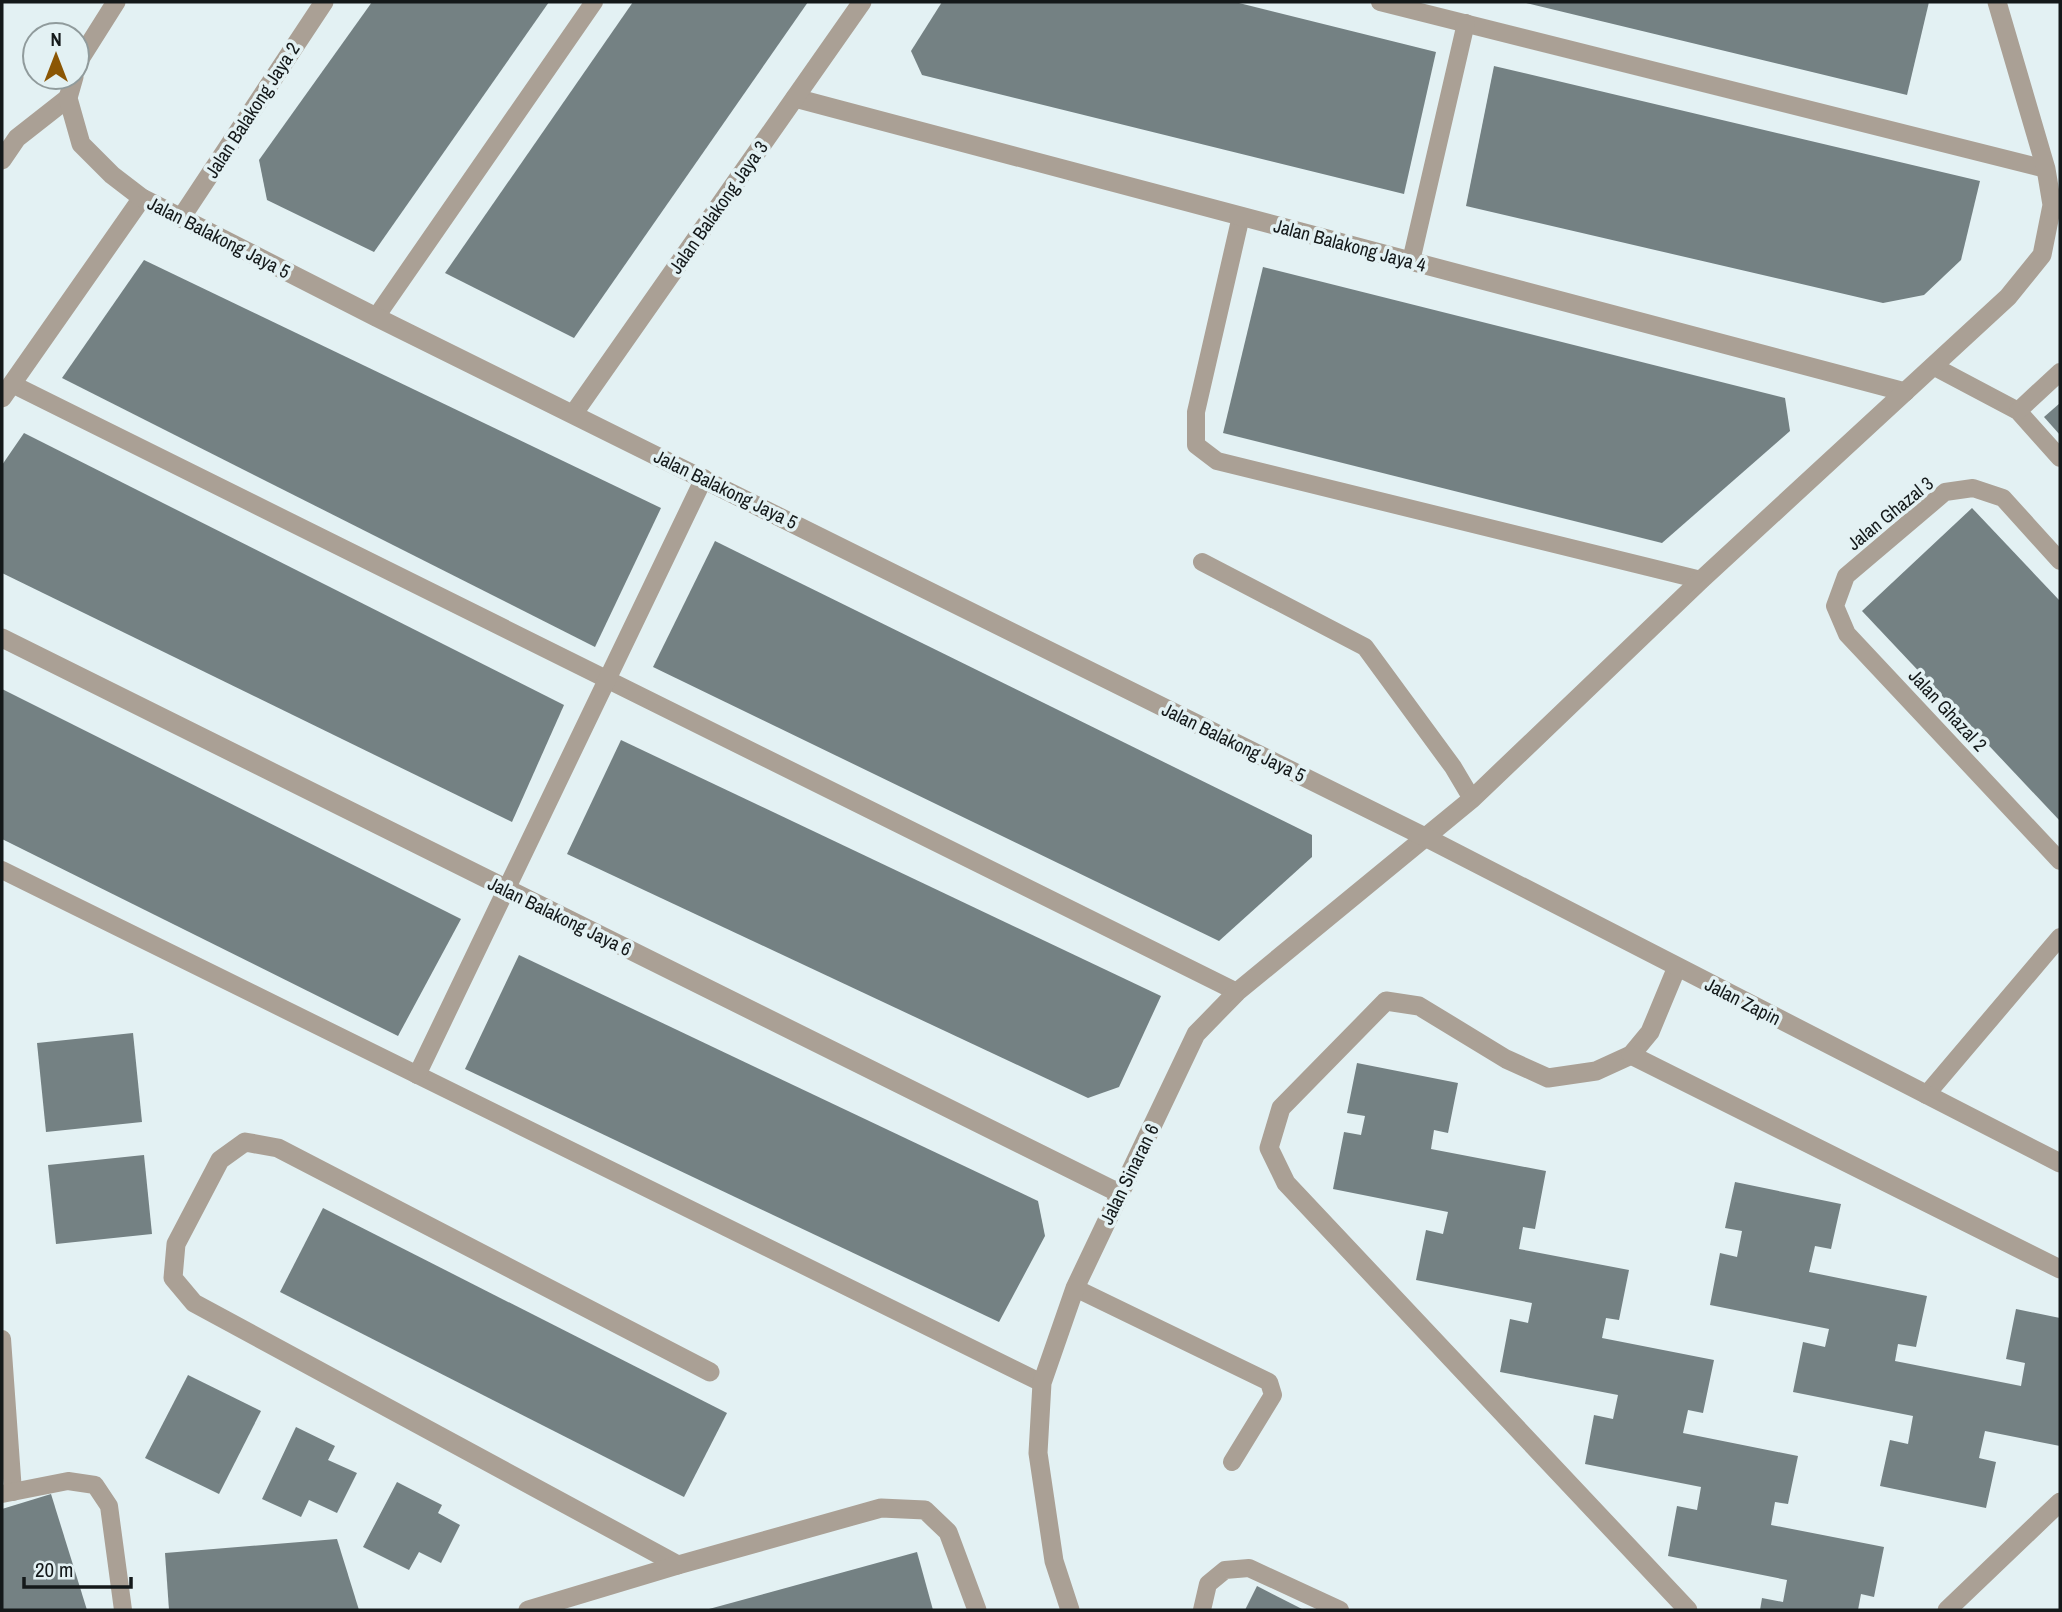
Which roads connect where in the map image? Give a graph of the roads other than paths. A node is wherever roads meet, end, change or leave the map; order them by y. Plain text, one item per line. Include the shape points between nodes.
1 (116, 2) edge
2 (324, 2) edge
3 (594, 2) edge
4 (862, 2) edge
5 (1380, 2) edge
6 (1997, 2) edge
7 (1466, 23) junction
8 (91, 42) edge
9 (70, 91) edge
10 (68, 98) junction
11 (795, 98) junction
12 (2, 160) edge
13 (2046, 169) junction
14 (142, 198) junction
15 (1241, 216) junction
16 (181, 218) junction
17 (1411, 261) junction
18 (376, 317) junction
19 (1933, 366) junction
20 (2060, 372) edge
21 (7, 391) edge
22 (1905, 392) junction
23 (2018, 411) junction
24 (574, 413) junction
25 (2060, 458) edge
26 (705, 478) junction
27 (2060, 561) edge
28 (1202, 562) dead end
29 (1846, 576) joint
30 (1701, 580) junction
31 (2, 638) edge
32 (607, 680) junction
33 (1472, 799) junction
34 (1427, 838) junction
35 (2060, 860) edge
36 (2, 870) edge
37 (506, 889) junction
38 (2057, 946) edge
39 (1677, 967) junction
40 (1237, 992) junction
41 (1631, 1055) junction
42 (417, 1075) junction
43 (1926, 1096) junction
44 (2060, 1163) edge
45 (1119, 1194) junction
46 (2060, 1269) edge
47 (1075, 1288) junction
48 (2, 1339) edge
49 (710, 1372) dead end
50 (1042, 1383) junction
51 (1232, 1462) dead end
52 (8, 1493) edge
53 (2060, 1502) edge
54 (678, 1564) junction
55 (124, 1610) edge
56 (528, 1610) edge
57 (977, 1610) edge
58 (1070, 1610) edge
59 (1202, 1610) edge
60 (1340, 1610) edge
61 (1688, 1610) edge
62 (1947, 1610) edge

1 - 8 street
2 - 16 street, Jalan Balakong Jaya 2
3 - 18 lane
4 - 11 street, Jalan Balakong Jaya 3
5 - 7 lane
6 - 13 street, Jalan Sinaran 6
7 - 13 lane
7 - 17 lane
9 - 10 street
10 - 12 street via 18,138
10 - 14 street, Jalan Balakong Jaya 5 via 81,144
11 - 15 street, Jalan Balakong Jaya 4
11 - 24 street, Jalan Balakong Jaya 3
13 - 19 street, Jalan Sinaran 6 via 2052,205 2042,255 2008,297
14 - 16 street, Jalan Balakong Jaya 5
14 - 21 street
15 - 17 street, Jalan Balakong Jaya 4
15 - 30 lane via 1196,412 1196,445 1217,461
16 - 18 street, Jalan Balakong Jaya 5
17 - 22 street, Jalan Balakong Jaya 4
18 - 24 street, Jalan Balakong Jaya 5
19 - 22 street, Jalan Sinaran 6
19 - 23 lane
20 - 23 lane
21 - 32 lane
22 - 30 street, Jalan Sinaran 6
23 - 25 lane
24 - 26 street, Jalan Balakong Jaya 5
26 - 32 lane
26 - 34 street, Jalan Balakong Jaya 5
27 - 29 lane, Jalan Ghazal 3 via 2003,498 1973,488 1945,492
28 - 33 lane via 1365,647
29 - 35 lane, Jalan Ghazal 2 via 1835,606 1847,634
30 - 33 street, Jalan Sinaran 6
31 - 37 street, Jalan Balakong Jaya 6
32 - 37 lane
32 - 40 lane
33 - 34 street, Jalan Sinaran 6
34 - 39 street, Jalan Zapin
34 - 40 street, Jalan Sinaran 6
36 - 42 lane
37 - 42 lane
37 - 45 street, Jalan Balakong Jaya 6
38 - 43 lane
39 - 41 street via 1650,1032
39 - 43 street, Jalan Zapin
40 - 45 street, Jalan Sinaran 6 via 1196,1034
41 - 46 street
41 - 61 street via 1596,1071 1548,1078 1506,1059 1419,1006 1386,1001 1281,1108 1269,1148 1286,1183
42 - 50 lane
43 - 44 street, Jalan Zapin
45 - 47 street, Jalan Sinaran 6
47 - 50 street, Jalan Sinaran 6
47 - 51 lane via 1269,1382 1273,1395
48 - 52 lane
49 - 54 street via 278,1148 245,1142 220,1160 176,1244 173,1278 194,1303
50 - 58 street, Jalan Sinaran 6 via 1038,1453 1054,1561
52 - 55 lane via 68,1481 95,1485 109,1506
53 - 62 street
54 - 56 street
54 - 57 street via 881,1507 925,1510 948,1532
59 - 60 lane via 1208,1584 1225,1570 1249,1568

